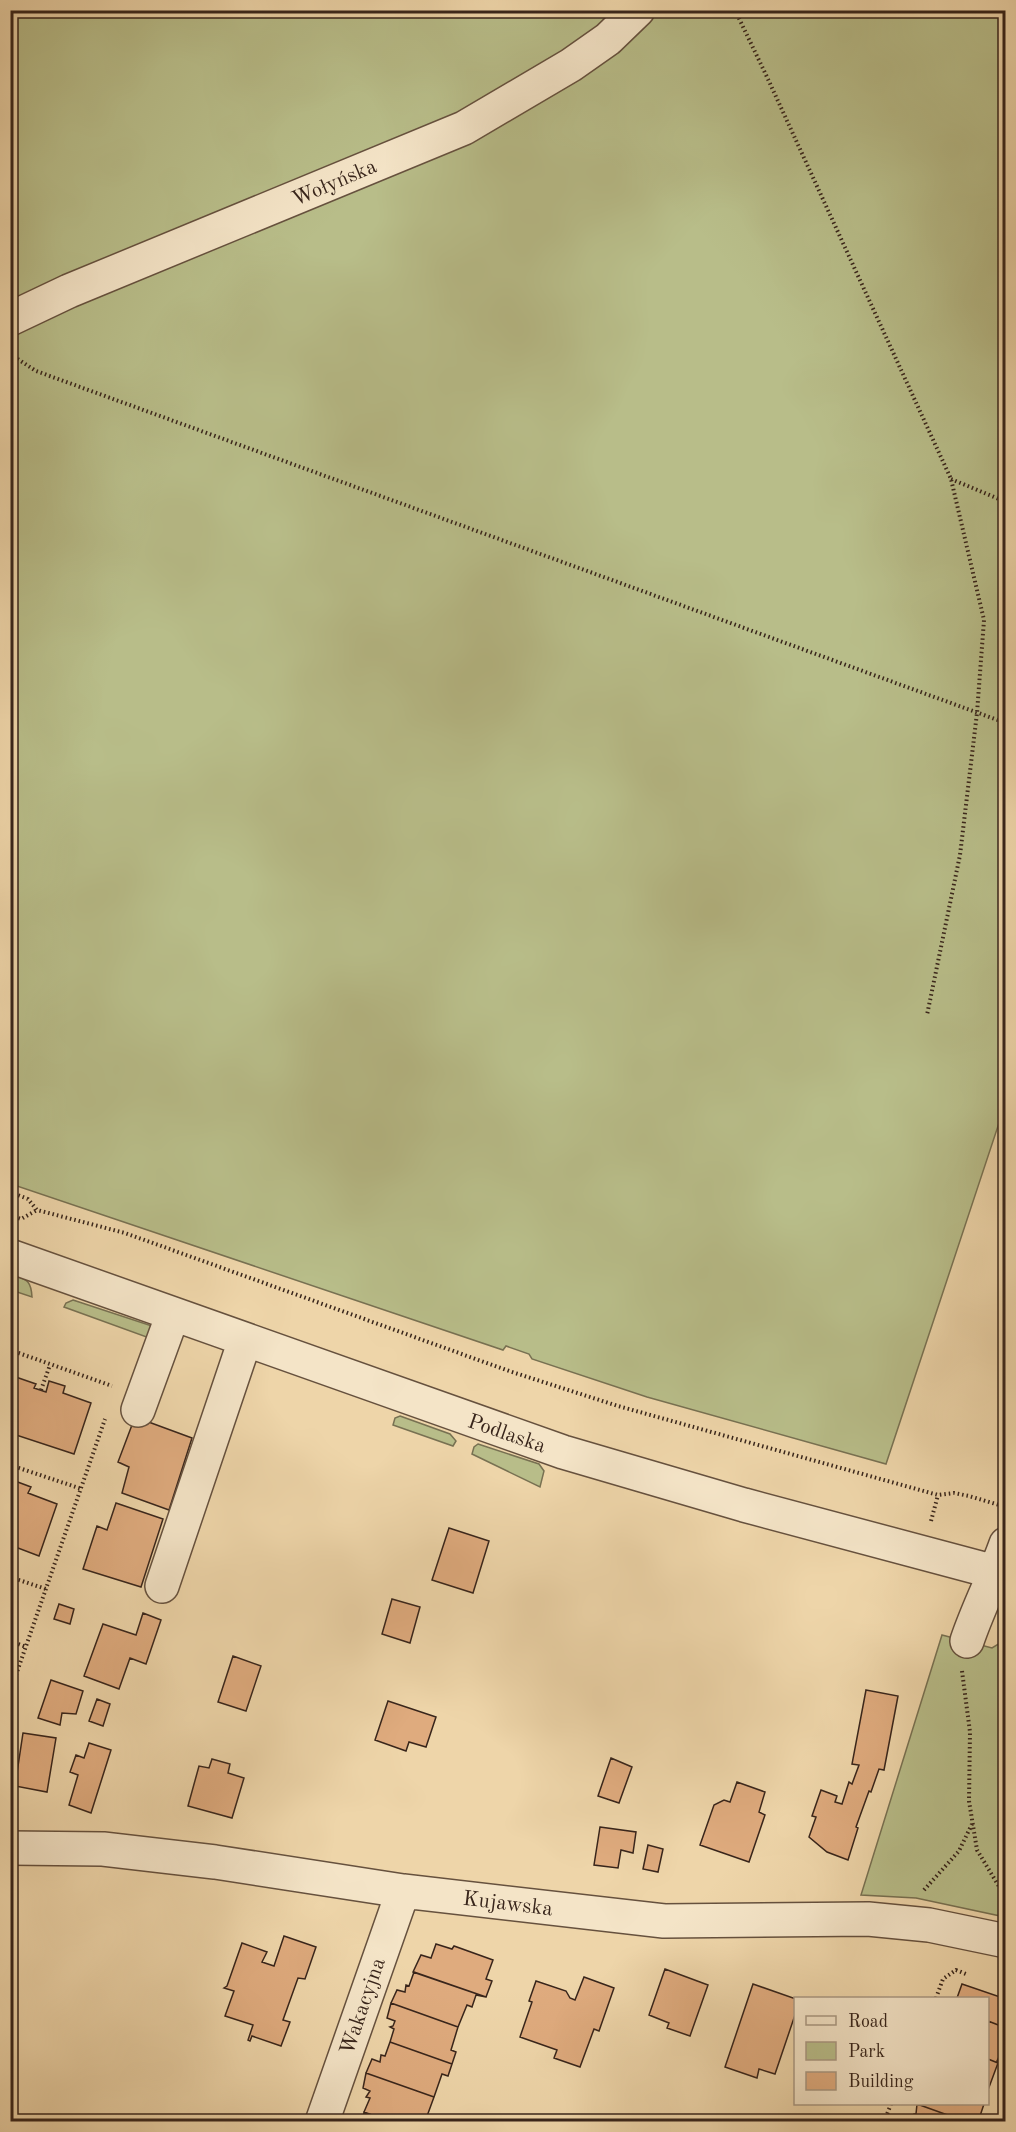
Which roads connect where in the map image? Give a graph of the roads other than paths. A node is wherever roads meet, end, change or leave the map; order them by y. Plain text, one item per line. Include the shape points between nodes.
1 (638, 10) edge
2 (10, 319) edge
3 (15, 1258) edge
4 (174, 1314) junction
5 (245, 1340) junction
6 (123, 1410) road end
7 (1002, 1564) edge
8 (162, 1586) dead end
9 (964, 1652) road end
10 (10, 1848) edge
11 (403, 1891) junction
12 (1005, 1941) edge
13 (322, 2121) edge

1 - 2 street, Wołyńska via 608,39 571,65 464,128
3 - 4 street, Podlaska
4 - 5 street, Podlaska
4 - 6 street
5 - 7 street, Podlaska via 563,1452 744,1505
5 - 8 street
7 - 9 street via 974,1620
10 - 11 street, Kujawska via 103,1849
11 - 12 street, Kujawska via 664,1921 868,1919 929,1925
11 - 13 street, Wakacyjna

